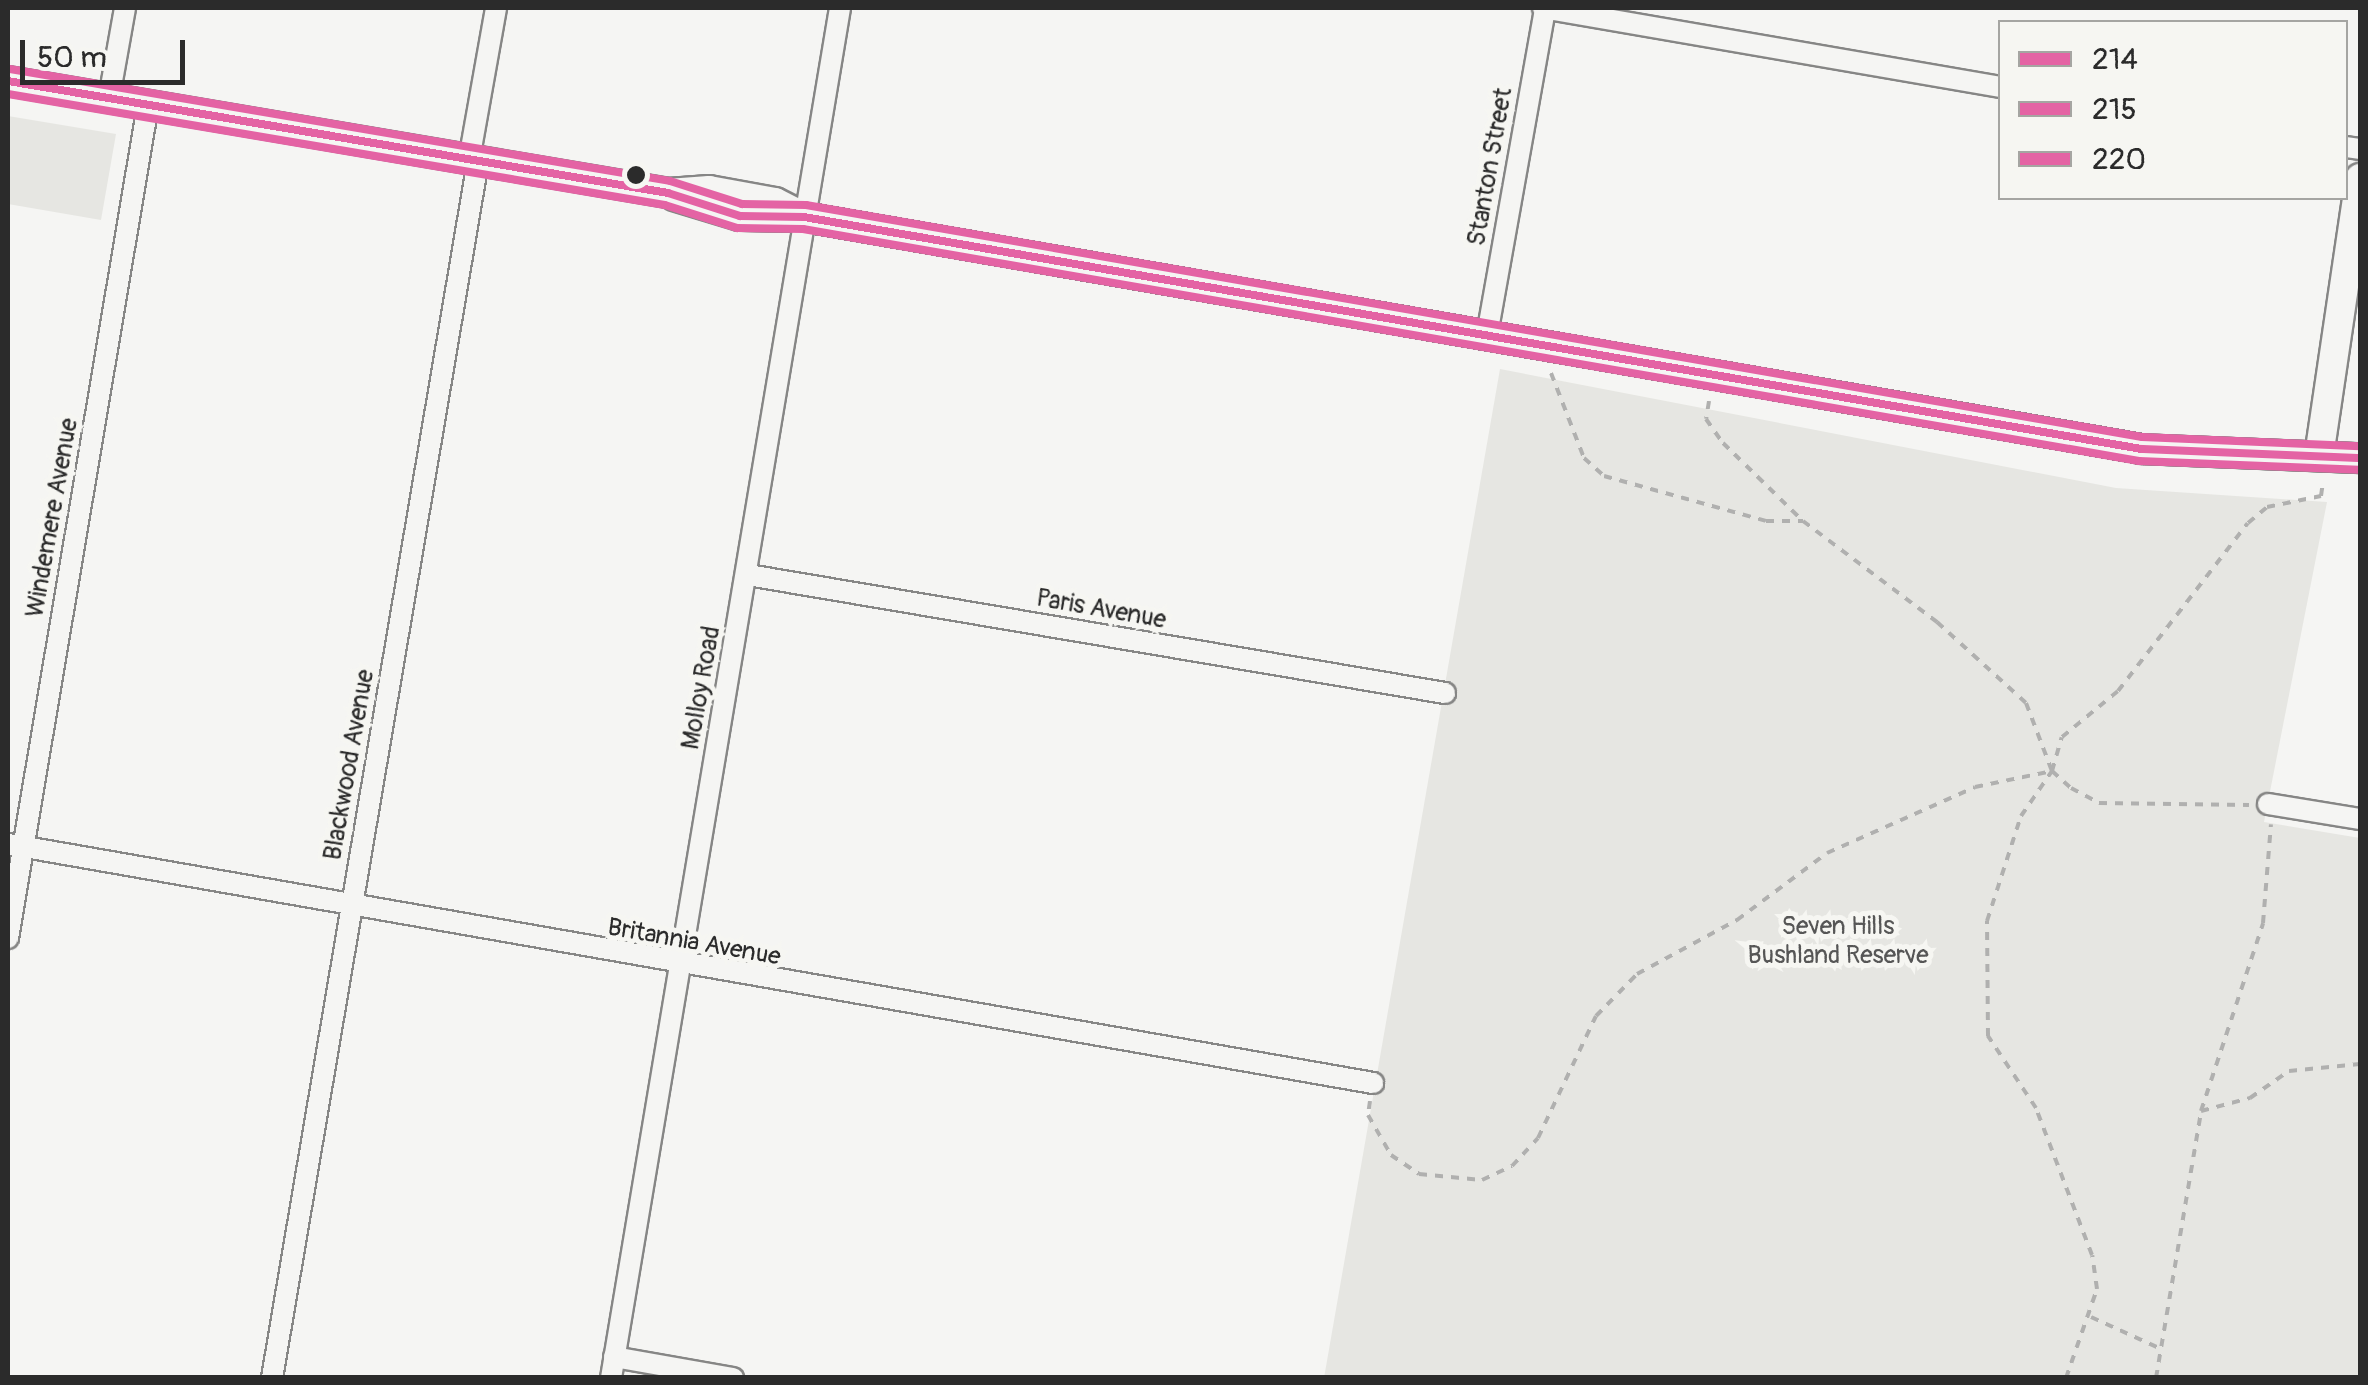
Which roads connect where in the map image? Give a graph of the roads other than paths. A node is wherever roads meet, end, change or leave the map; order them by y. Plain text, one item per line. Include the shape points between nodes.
1 (125, 8) edge
2 (496, 8) edge
3 (840, 8) edge
4 (1544, 8) edge
5 (8, 81) edge
6 (1998, 87) edge
7 (109, 98) junction
8 (148, 105) junction
9 (474, 161) junction
10 (2360, 178) edge
11 (804, 217) junction
12 (1487, 335) junction
13 (2319, 456) junction
14 (2360, 458) edge
15 (748, 575) junction
16 (1445, 693) dead end
17 (2268, 804) road end
18 (2360, 819) edge
19 (15, 846) edge
20 (351, 910) junction
21 (8, 938) edge
22 (678, 966) junction
23 (1373, 1083) road end
24 (613, 1367) edge
25 (272, 1378) edge
26 (733, 1378) edge

1 - 7 street
2 - 9 street, Blackwood Avenue
3 - 11 street, Molloy Road
4 - 6 street
4 - 12 street, Stanton Street
5 - 7 main road
7 - 8 main road
8 - 9 main road
8 - 19 street, Windemere Avenue
9 - 11 main road via 668,194 740,216
9 - 20 street, Blackwood Avenue
10 - 13 main road
11 - 12 main road
11 - 15 street, Molloy Road
12 - 13 main road via 2140,449
13 - 14 main road
15 - 16 street, Paris Avenue
15 - 22 street, Molloy Road
17 - 18 street
19 - 20 street, Britannia Avenue
19 - 21 street, Windemere Avenue
20 - 22 street, Britannia Avenue
20 - 25 street, Blackwood Avenue
22 - 23 street, Britannia Avenue
22 - 24 street, Molloy Road
24 - 26 street

